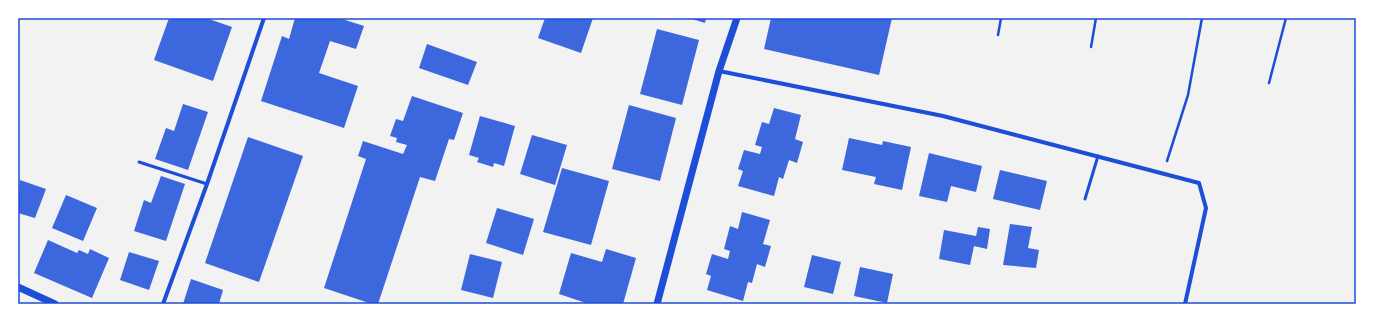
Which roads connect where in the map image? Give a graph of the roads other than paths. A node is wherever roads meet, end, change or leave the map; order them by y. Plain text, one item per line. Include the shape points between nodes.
1 (264, 18) edge
2 (737, 18) edge
3 (719, 71) junction
4 (1098, 156) junction
5 (139, 162) dead end
6 (208, 184) junction
7 (1085, 198) dead end
8 (18, 287) edge
9 (54, 304) edge
10 (163, 304) edge
11 (657, 304) edge
12 (1185, 304) edge

1 - 6 street
2 - 3 street
3 - 4 street via 943,116
3 - 11 street
4 - 7 lane
4 - 12 street via 1199,183 1206,208
5 - 6 lane
6 - 10 street
8 - 9 street

